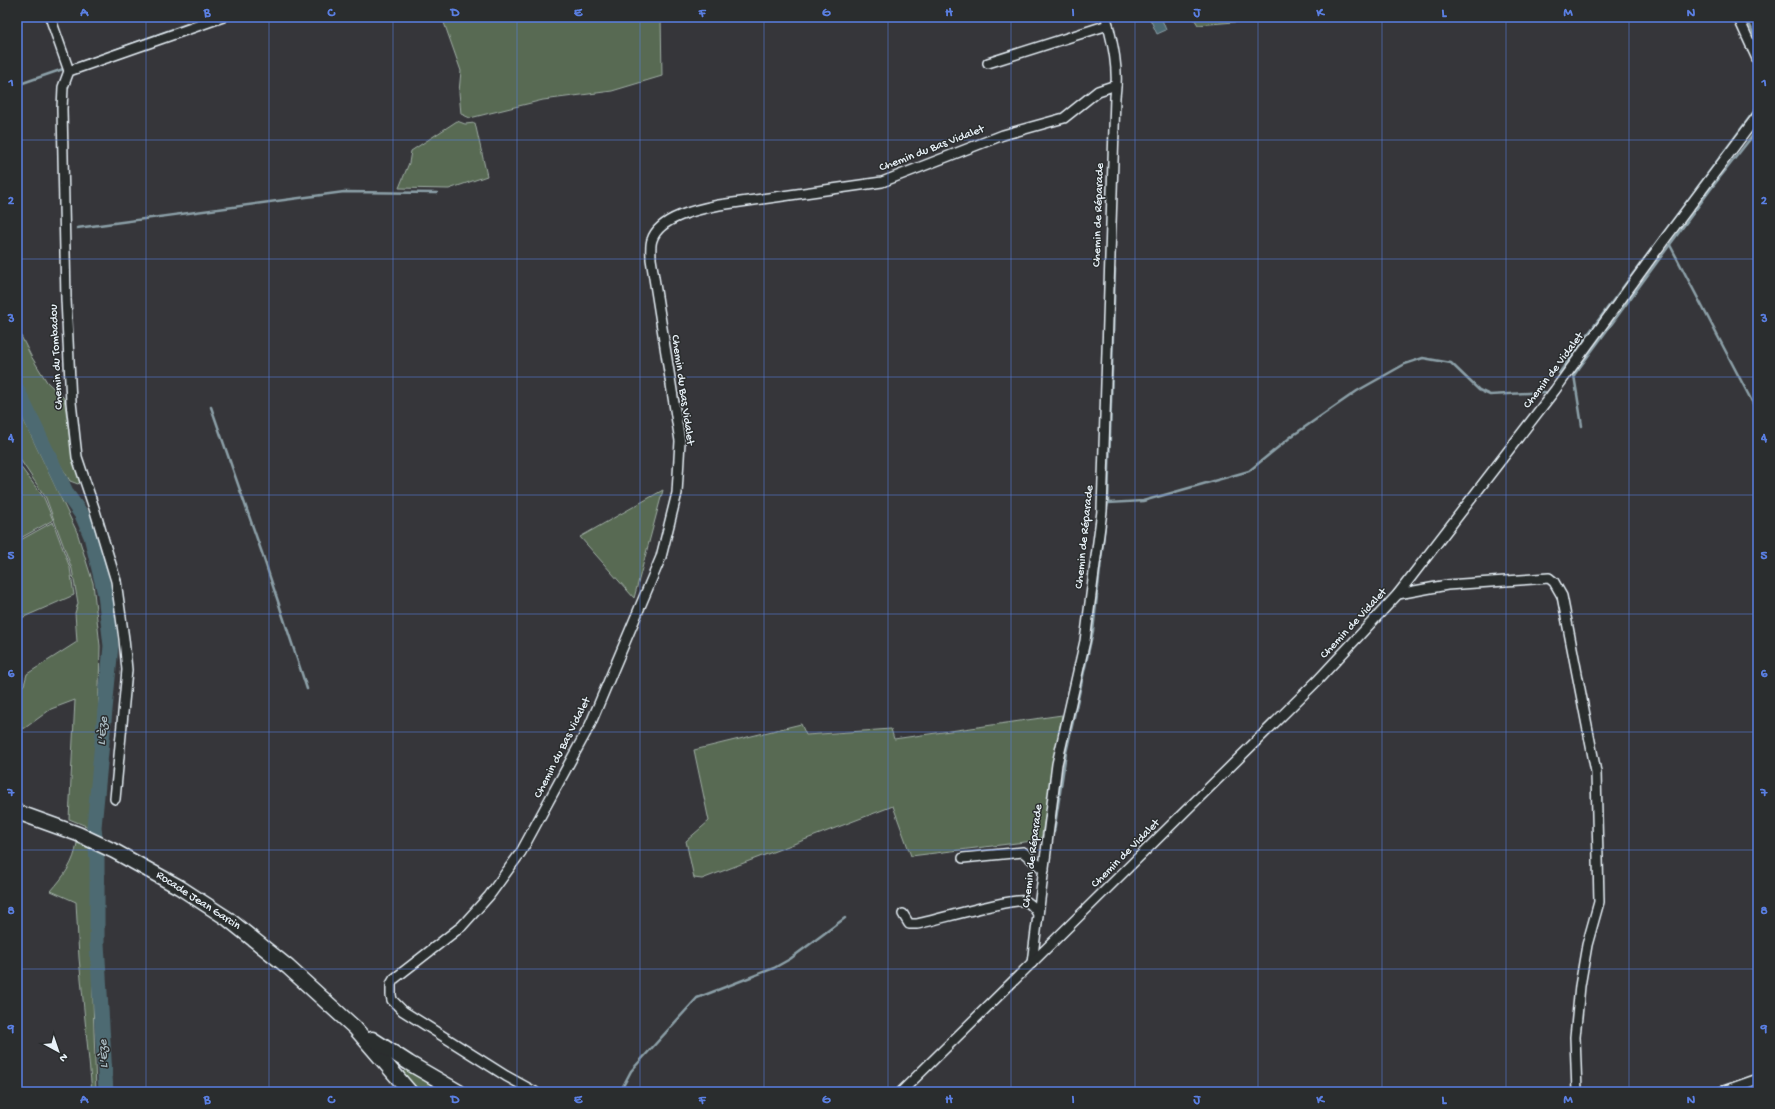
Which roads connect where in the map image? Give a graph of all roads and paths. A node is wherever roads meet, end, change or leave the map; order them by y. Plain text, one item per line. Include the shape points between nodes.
1 (50, 17) edge
2 (224, 17) edge
3 (1738, 17) edge
4 (1107, 21) edge
5 (1758, 61) edge
6 (988, 63) dead end
7 (69, 71) junction
8 (1116, 85) junction
9 (1758, 115) edge
10 (1398, 594) junction
11 (115, 799) dead end
12 (17, 812) edge
13 (963, 858) dead end
14 (1044, 870) junction
15 (903, 914) dead end
16 (1038, 914) junction
17 (1032, 963) junction
18 (355, 1028) junction
19 (1758, 1079) edge
20 (410, 1092) edge
21 (460, 1092) edge
22 (535, 1092) edge
23 (901, 1092) edge
24 (1577, 1092) edge
25 (1721, 1092) edge

1 - 7 street
2 - 7 street
3 - 5 street
4 - 6 street
4 - 8 street, Chemin de Réparade via 1117,71
7 - 11 street, Chemin du Tombadou via 63,87 62,109 71,402 77,457 116,581 127,670
8 - 14 street, Chemin de Réparade via 1102,511 1085,641 1057,764
8 - 22 street, Chemin du Bas Vidalet via 1098,91 1064,118 1003,135 882,182 719,205 696,210 660,225 652,240 650,259 680,440 677,494 661,558 590,725 521,852 489,896 462,926 401,972 391,984 392,1000 403,1011
9 - 10 street, Chemin de Vidalet via 1555,390
10 - 17 street, Chemin de Vidalet via 1317,682
10 - 24 street via 1447,585 1548,578 1554,582 1562,596 1596,772 1599,902 1580,986 1575,1037
12 - 18 main road, Rocade Jean Garcin via 78,834 179,887 228,919 258,943
13 - 14 street via 1024,852
14 - 16 street, Chemin de Réparade
15 - 16 street via 909,924 917,924 1025,901 1031,904
16 - 17 street, Chemin de Réparade
17 - 23 street, Chemin de Vidalet
18 - 20 main road, Rocade Jean Garcin
18 - 21 main road, Rocade Jean Garcin via 409,1064
19 - 25 street

